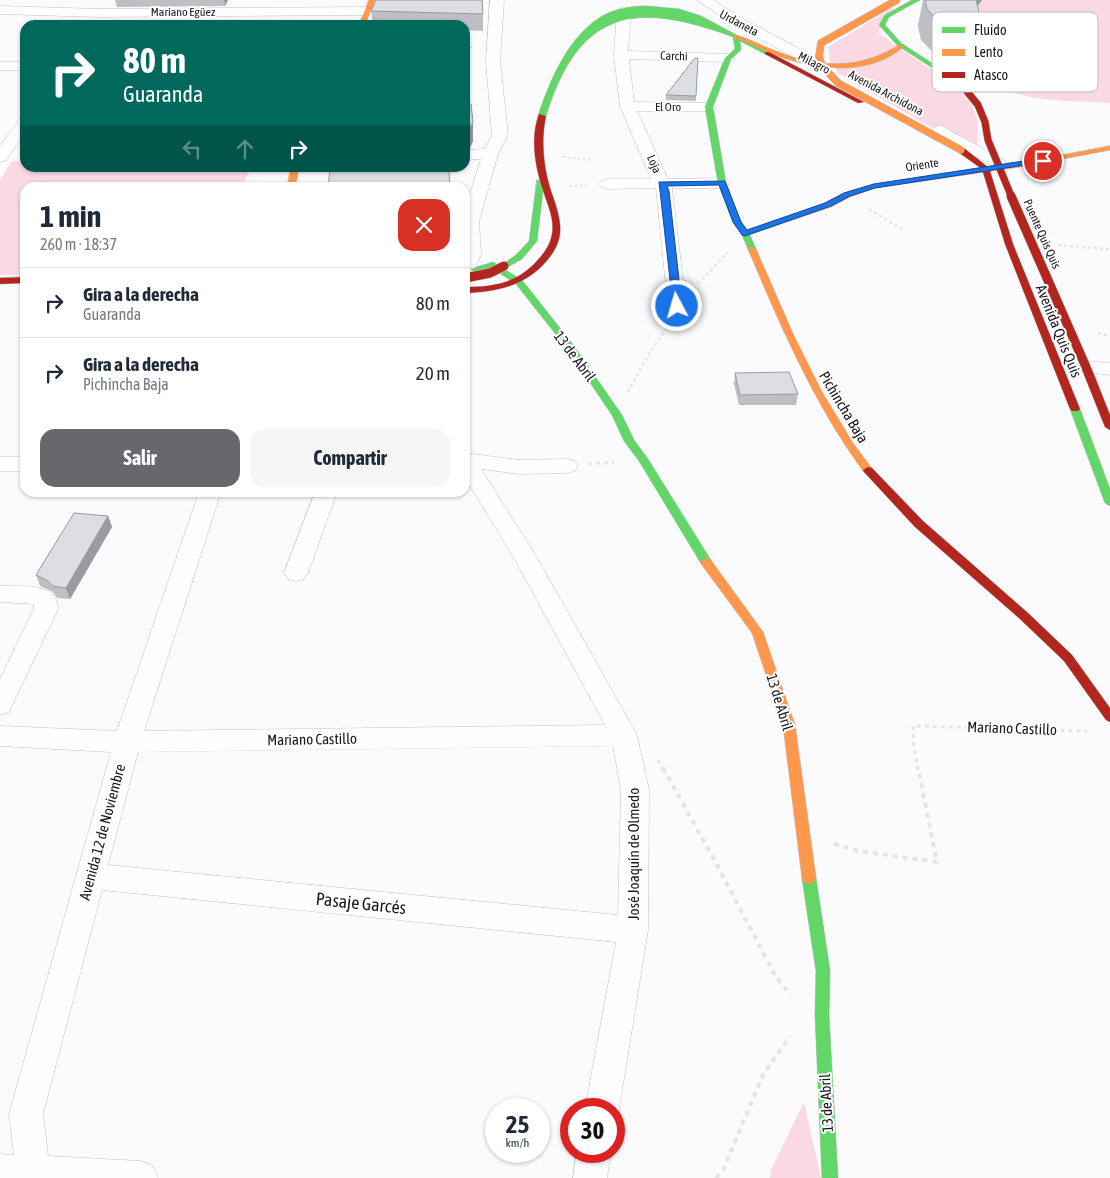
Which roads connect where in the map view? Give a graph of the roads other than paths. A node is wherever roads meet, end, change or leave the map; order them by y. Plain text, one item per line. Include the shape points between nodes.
1 (108, 0) edge
2 (497, 0) edge
3 (704, 0) edge
4 (897, 0) edge
5 (917, 0) edge
6 (370, 5) edge
7 (0, 10) edge
8 (624, 11) junction
9 (222, 12) junction
10 (100, 13) junction
11 (95, 20) edge
12 (218, 20) edge
13 (364, 20) edge
14 (736, 37) junction
15 (901, 46) junction
16 (621, 55) junction
17 (728, 58) junction
18 (817, 64) junction
19 (932, 65) edge
20 (0, 66) edge
21 (20, 66) edge
22 (967, 92) edge
23 (627, 106) junction
24 (709, 107) junction
25 (20, 132) edge
26 (1110, 148) edge
27 (10, 151) edge
28 (490, 154) junction
29 (470, 155) edge
30 (1004, 166) junction
31 (541, 167) junction
32 (985, 168) junction
33 (722, 183) junction
34 (607, 184) road end
35 (662, 184) junction
36 (470, 221) edge
37 (745, 233) junction
38 (499, 266) junction
39 (470, 268) edge
40 (470, 271) edge
41 (20, 280) edge
42 (0, 281) edge
43 (519, 282) junction
44 (0, 290) edge
45 (20, 290) edge
46 (470, 290) edge
47 (491, 290) junction
48 (506, 298) dead end
49 (521, 305) dead end
50 (677, 306) dead end
51 (548, 320) junction
52 (1086, 367) junction
53 (1110, 370) edge
54 (1110, 427) edge
55 (470, 461) edge
56 (0, 464) edge
57 (20, 464) edge
58 (568, 466) road end
59 (470, 468) edge
60 (208, 497) edge
61 (324, 497) edge
62 (1110, 503) edge
63 (296, 573) dead end
64 (0, 594) edge
65 (0, 705) edge
66 (1110, 717) edge
67 (624, 735) junction
68 (0, 736) edge
69 (127, 742) junction
70 (90, 876) junction
71 (633, 930) junction
72 (604, 1098) edge
73 (592, 1163) edge
74 (0, 1172) edge
75 (34, 1175) edge
76 (141, 1178) edge
77 (590, 1178) edge
78 (830, 1178) edge

1 - 10 street
2 - 28 street via 493,60 500,136
3 - 18 street, Milagro
4 - 32 street, Avenida Archidona, bridge via 821,43 816,53 818,62 838,83 961,150
5 - 15 street, Puente Quis Quis via 887,16 882,25
6 - 9 street, Mariano Egüez
6 - 13 street
7 - 10 street, Mariano Egüez
8 - 14 street, Urdaneta via 655,9 683,12
8 - 16 street, Loja
8 - 31 street, Urdaneta via 598,21 564,66 547,100 539,134
9 - 10 street, Mariano Egüez
9 - 12 street
10 - 11 street
14 - 17 street via 738,50
14 - 18 street via 751,40 791,58
14 - 32 street, Urdaneta
15 - 18 street via 884,58 862,64
15 - 19 street, Puente Quis Quis, bridge
16 - 17 street, Carchi
16 - 23 street, Loja
17 - 24 street
18 - 30 street, Milagro
20 - 21 street
22 - 52 street, Puente Quis Quis, bridge via 978,105 991,148
23 - 24 street, El Oro
23 - 35 street, Loja
24 - 33 street, Pichincha Baja
25 - 27 street
26 - 30 street, Oriente
28 - 29 street
28 - 36 street
30 - 32 street, Oriente
31 - 38 street via 533,241 519,257
31 - 43 street, Urdaneta via 554,212 556,234 548,254 529,276
32 - 37 street, Oriente via 874,186
32 - 62 street, Avenida Quis Quis via 1021,276
33 - 35 street
33 - 37 street, Pichincha Baja via 737,222
34 - 35 street
35 - 50 street, Loja
37 - 66 street, Pichincha Baja via 801,364 824,408 858,459 900,507 1018,609 1071,662
38 - 39 street, 13 de Abril
38 - 43 street, 13 de Abril
40 - 47 street
41 - 42 street
43 - 47 street, Urdaneta
43 - 51 street, 13 de Abril
44 - 45 street
46 - 47 street
47 - 48 street
49 - 51 street, 13 de Abril
51 - 78 street, 13 de Abril via 612,407 629,441 700,554 757,632 789,725 823,971
52 - 53 street
52 - 54 street, Avenida Quis Quis
55 - 58 street via 519,467
56 - 57 street
59 - 67 street, José Joaquín de Olmedo via 524,556
60 - 69 street, Avenida 12 de Noviembre
61 - 63 street
64 - 65 street via 40,596 46,602 46,609
67 - 69 street, Mariano Castillo
67 - 71 street, José Joaquín de Olmedo via 635,790
68 - 69 street, Mariano Castillo
69 - 70 street, Avenida 12 de Noviembre
70 - 71 street, Pasaje Garcés
70 - 75 street, Avenida 12 de Noviembre via 26,1114
71 - 72 street, José Joaquín de Olmedo
73 - 77 street
74 - 75 street
75 - 76 street

